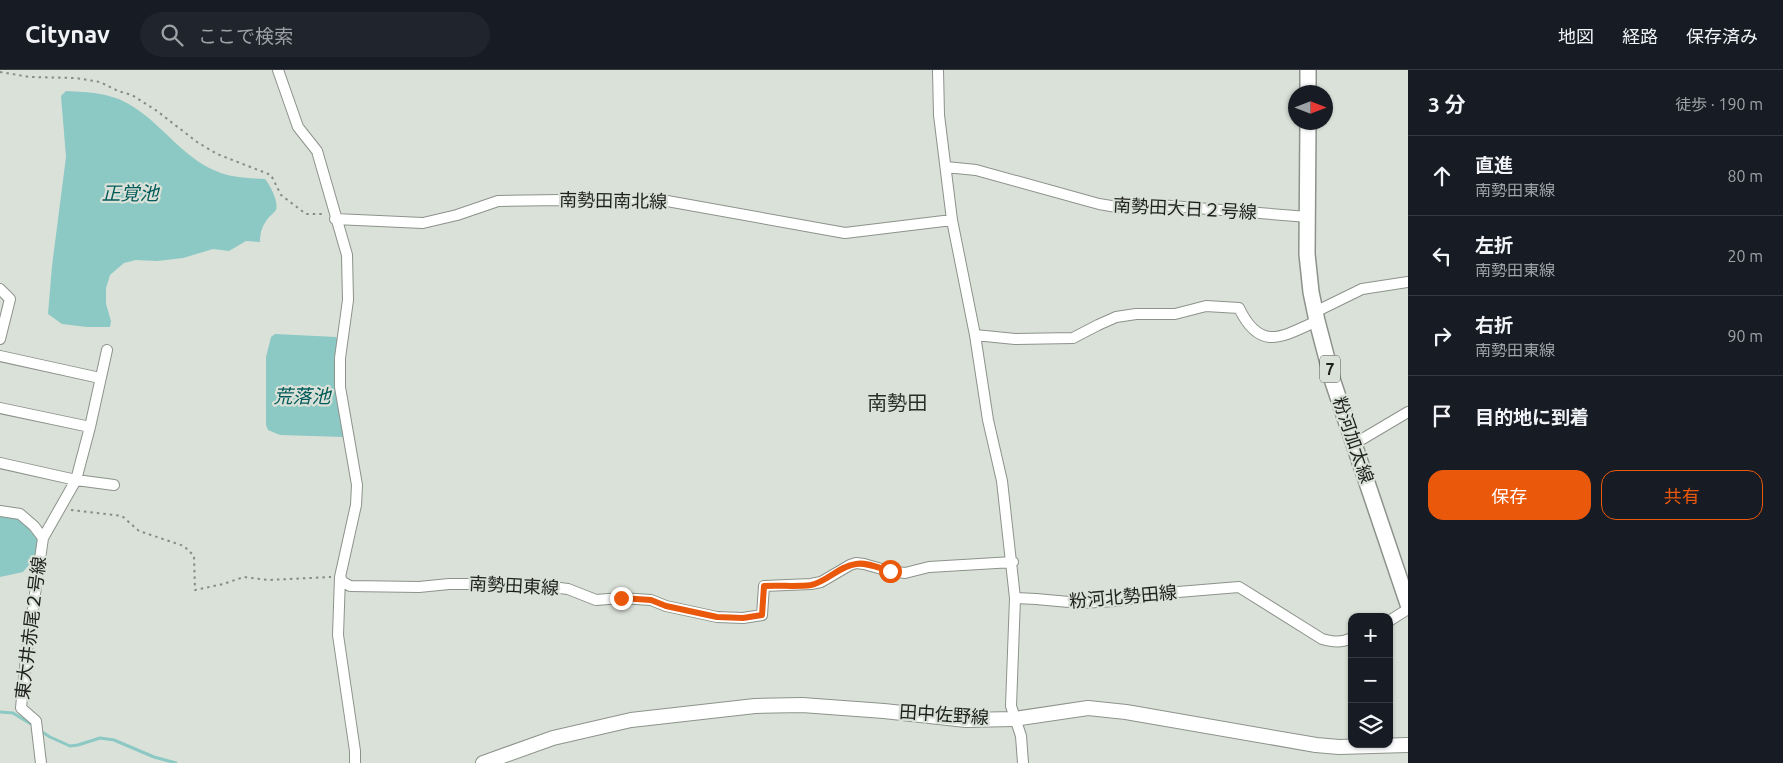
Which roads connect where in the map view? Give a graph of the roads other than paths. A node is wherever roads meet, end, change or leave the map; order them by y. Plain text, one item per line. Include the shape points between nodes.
1 (278, 70) edge
2 (938, 70) edge
3 (1308, 70) edge
4 (1308, 85) edge
5 (1308, 130) edge
6 (946, 167) junction
7 (1308, 217) junction
8 (335, 219) junction
9 (952, 220) junction
10 (1408, 282) edge
11 (0, 289) edge
12 (1316, 316) junction
13 (974, 335) junction
14 (0, 339) edge
15 (107, 350) dead end
16 (0, 356) edge
17 (100, 378) junction
18 (0, 408) edge
19 (1408, 412) edge
20 (90, 427) junction
21 (1354, 444) junction
22 (0, 463) edge
23 (76, 480) junction
24 (114, 485) dead end
25 (0, 511) edge
26 (42, 538) junction
27 (1013, 562) junction
28 (340, 576) junction
29 (1015, 598) junction
30 (1408, 604) edge
31 (1408, 609) edge
32 (1393, 618) edge
33 (1348, 640) edge
34 (1014, 718) junction
35 (1408, 746) edge
36 (41, 763) edge
37 (354, 763) edge
38 (482, 763) edge
39 (1023, 763) edge

1 - 8 street via 298,127 317,151
2 - 6 street via 939,115
3 - 4 main road
5 - 7 main road, 粉河加太線 / 7
6 - 7 street, 南勢田大日２号線 via 976,170 1099,204 1129,209 1159,205
6 - 9 street
7 - 12 main road, 粉河加太線 / 7 via 1307,254
8 - 9 street, 南勢田南北線 via 423,223 498,201 613,203 656,200 845,233
8 - 28 street via 347,256 348,300 340,358 340,387 357,485 356,505
9 - 13 street
10 - 12 street via 1362,288
11 - 14 street via 10,299
12 - 13 street via 1287,335 1278,337 1265,337 1253,330 1246,324 1239,308 1206,306 1175,314 1116,317 1074,338 1015,339
12 - 21 main road, 粉河加太線 / 7
13 - 27 street via 1002,481
15 - 17 street
16 - 17 street
17 - 20 street
18 - 20 street
19 - 21 street
20 - 23 street
21 - 30 main road, 粉河加太線 / 7
22 - 23 street
23 - 24 street
23 - 26 street
25 - 26 street, 東大井赤尾２号線 via 20,514
26 - 36 street, 東大井赤尾２号線 via 21,708 36,721
27 - 28 street, 南勢田東線 via 929,567 905,572 856,563 821,582 764,586 762,615 743,618 717,617 635,598 596,600 552,586 350,586
27 - 29 street
28 - 37 street via 338,635
29 - 33 street, 粉河北勢田線 via 1080,604 1239,587 1322,639 1332,642
29 - 34 street via 1011,706
31 - 32 street
34 - 35 street, 田中佐野線 via 1088,708 1316,746
34 - 38 street, 田中佐野線 via 966,720 884,710 755,706 606,725 553,738
34 - 39 street via 1021,736

